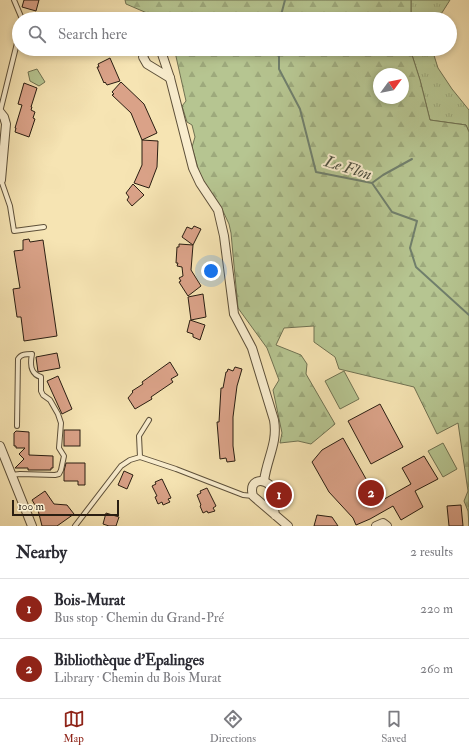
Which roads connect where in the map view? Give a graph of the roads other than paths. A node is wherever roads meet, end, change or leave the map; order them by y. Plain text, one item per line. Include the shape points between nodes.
1 (14, 0) edge
2 (19, 12) edge
3 (14, 56) edge
4 (144, 56) edge
5 (163, 56) edge
6 (170, 78) junction
7 (0, 112) edge
8 (1, 164) edge
9 (1, 180) joint
10 (44, 227) dead end
11 (149, 420) dead end
12 (17, 426) dead end
13 (0, 446) edge
14 (140, 457) junction
15 (11, 475) junction
16 (264, 481) junction
17 (253, 496) junction
18 (275, 515) junction
19 (32, 526) edge
20 (75, 526) edge
21 (288, 526) edge
22 (376, 526) edge
23 (387, 526) edge

1 - 2 lane
3 - 7 lane
4 - 6 street via 147,64
5 - 6 street
6 - 16 street via 194,168 200,183 218,210 234,314 252,348 274,420 275,440
7 - 8 street via 6,124
8 - 9 street
9 - 10 lane via 10,206 14,230
11 - 14 lane via 139,436
12 - 15 lane via 18,359 20,356 32,354 32,370 41,377 41,391 50,400 61,423 60,448 64,456 59,474
13 - 15 street
14 - 17 lane via 243,495
14 - 20 lane via 121,466
15 - 19 street
16 - 17 street via 254,484 251,490
16 - 18 street via 270,485
17 - 18 street
18 - 21 street
22 - 23 street via 383,523

